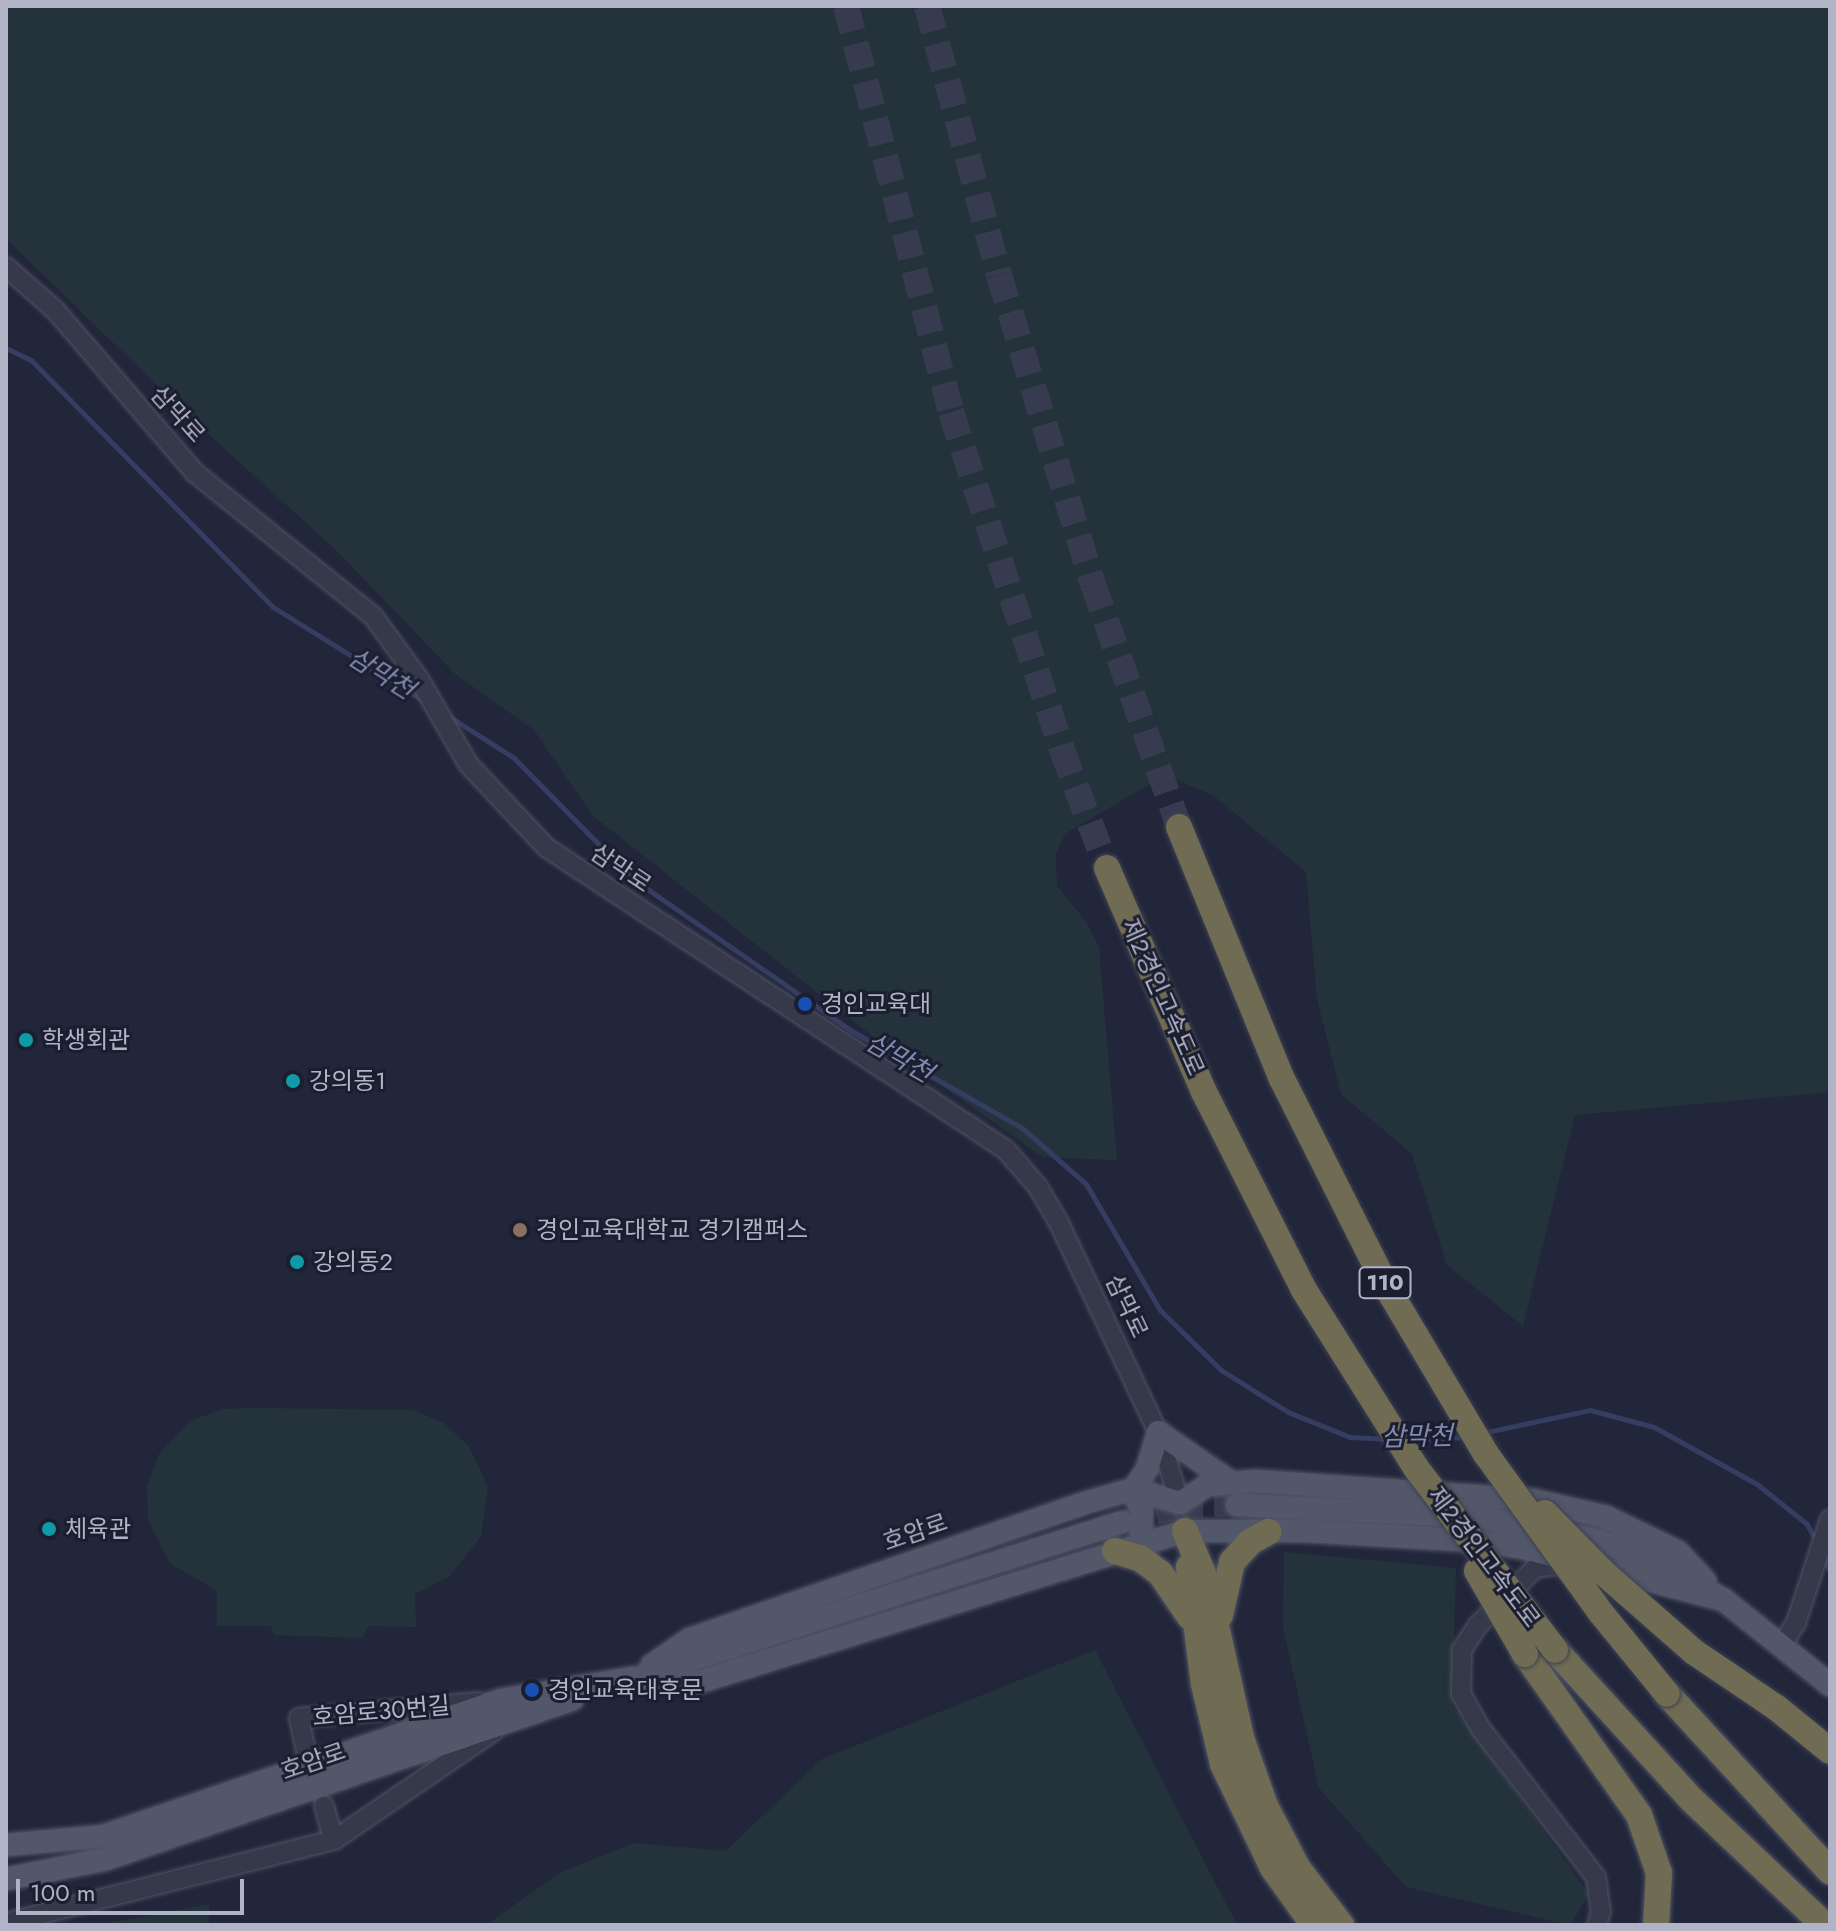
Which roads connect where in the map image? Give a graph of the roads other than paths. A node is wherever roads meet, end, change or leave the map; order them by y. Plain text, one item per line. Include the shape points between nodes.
1 (6, 267) edge
2 (1179, 827) tunnel mouth
3 (1107, 868) tunnel mouth
4 (1158, 1432) junction
5 (1486, 1454) junction
6 (1416, 1468) junction
7 (1229, 1481) junction
8 (1255, 1481) junction
9 (1133, 1489) junction
10 (1180, 1503) junction
11 (1237, 1505) tunnel mouth
12 (1121, 1522) tunnel mouth
13 (1829, 1524) edge
14 (1185, 1531) junction
15 (1235, 1532) junction
16 (1268, 1532) junction
17 (1141, 1541) junction
18 (1115, 1551) junction
19 (1585, 1563) junction
20 (1724, 1600) junction
21 (1208, 1635) junction
22 (1782, 1645) junction
23 (633, 1678) junction
24 (1830, 1685) edge
25 (505, 1710) junction
26 (1830, 1751) edge
27 (307, 1756) dead end
28 (324, 1806) dead end
29 (334, 1840) junction
30 (6, 1845) edge
31 (1830, 1871) edge
32 (6, 1879) edge
33 (6, 1923) edge
34 (1314, 1925) edge
35 (1341, 1925) edge
36 (1597, 1925) edge
37 (1656, 1925) edge
38 (1824, 1925) edge

1 - 4 street, 삼막로 via 55,310 195,473 373,616 419,679 446,730 497,798 547,848 1006,1150 1038,1187 1059,1223
2 - 5 highway, 110, bridge via 1315,1149 1385,1284
3 - 6 highway, 제2경인고속도로, bridge via 1257,1201 1357,1379
4 - 7 main road
4 - 9 main road via 1147,1469
4 - 10 street, 삼막로
5 - 26 highway, bridge via 1668,1631
5 - 31 highway, 110, bridge via 1667,1694
6 - 37 highway, bridge via 1525,1654 1639,1815 1659,1873
6 - 38 highway, 제2경인고속도로, bridge via 1555,1650 1692,1800
7 - 8 main road
7 - 10 main road via 1208,1485
8 - 15 main road via 1235,1497 1230,1509
8 - 20 main road via 1479,1492 1606,1517 1678,1552
9 - 10 main road
9 - 17 main road via 1142,1511
9 - 23 main road, 호암로 via 690,1639
10 - 14 main road, 삼막로
11 - 20 main road via 1528,1523 1601,1541 1669,1569
12 - 23 main road, 호암로
13 - 22 street
14 - 15 main road
14 - 17 main road, 호암로
14 - 21 highway via 1206,1581
15 - 16 main road
16 - 19 main road via 1478,1541
16 - 21 highway via 1232,1562
17 - 18 main road, 호암로
18 - 21 highway via 1140,1558 1169,1583
18 - 23 main road, 호암로 via 789,1658 699,1682
19 - 20 main road
19 - 36 street via 1535,1568 1519,1581 1462,1650 1461,1694 1481,1729 1596,1877 1601,1911
20 - 22 main road
21 - 34 highway via 1213,1724 1237,1801 1273,1868
21 - 35 highway via 1265,1806 1298,1869
22 - 24 main road
23 - 25 main road, 호암로
25 - 27 street, 호암로30번길 via 299,1718
25 - 29 street
25 - 30 main road, 호암로 via 104,1836
25 - 32 main road, 호암로 via 106,1859
28 - 29 street
29 - 33 street

